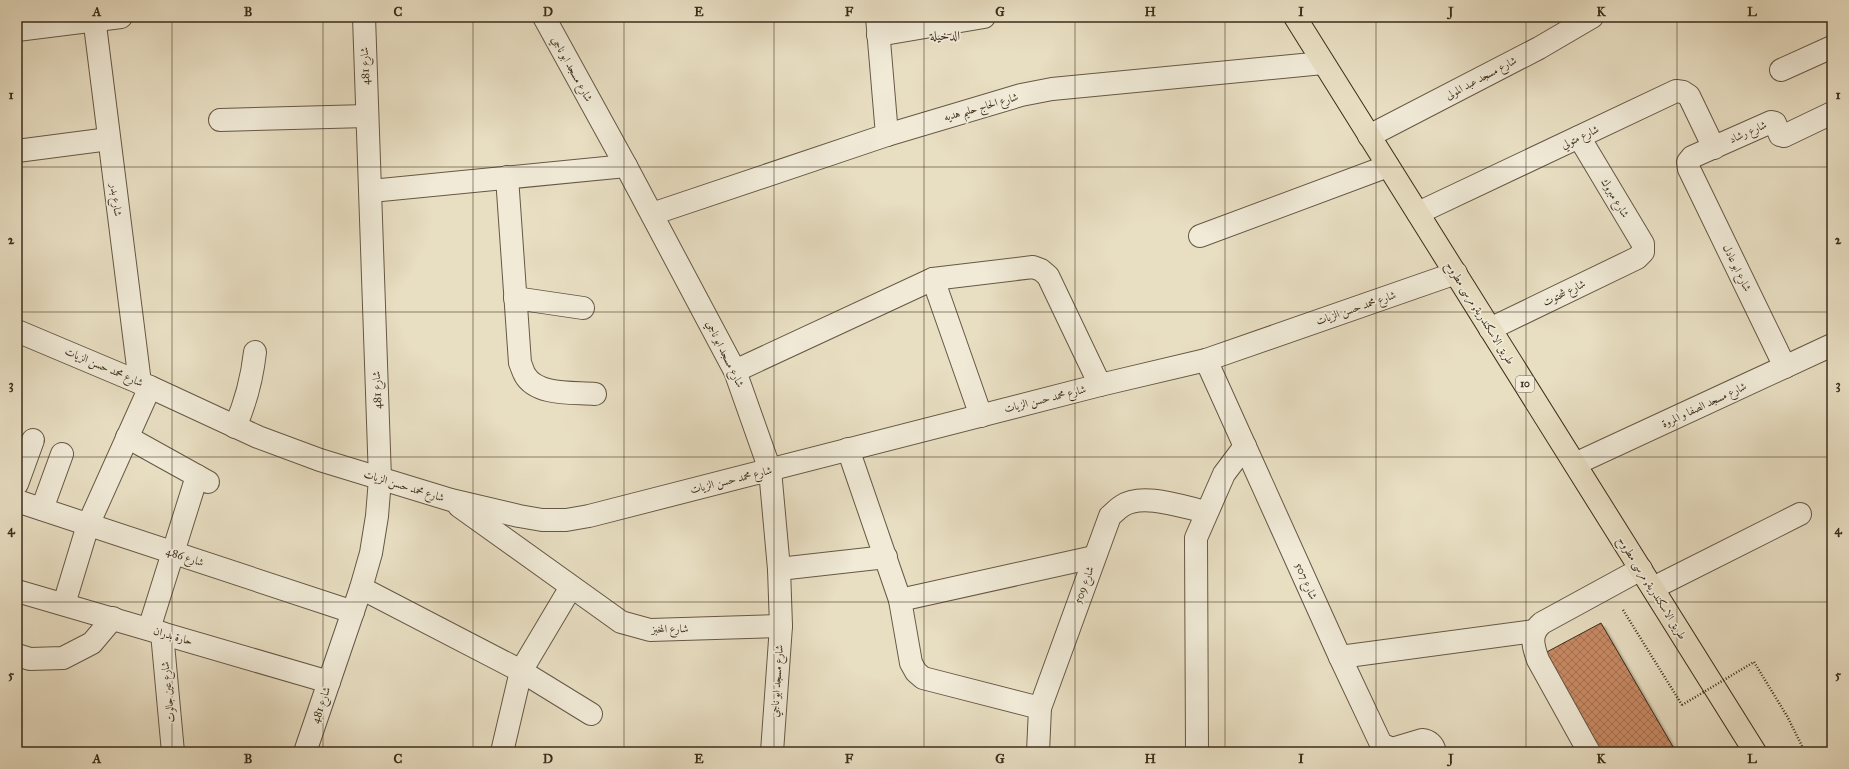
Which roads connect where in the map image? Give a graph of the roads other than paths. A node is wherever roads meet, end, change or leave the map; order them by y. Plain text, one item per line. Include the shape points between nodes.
1 (121, 17) edge
2 (364, 17) edge
3 (544, 17) edge
4 (984, 17) edge
5 (1295, 17) edge
6 (1592, 17) edge
7 (94, 18) edge
8 (878, 26) edge
9 (17, 30) edge
10 (1832, 47) edge
11 (1323, 63) junction
12 (1781, 70) dead end
13 (1832, 113) edge
14 (367, 116) junction
15 (220, 120) dead end
16 (887, 135) junction
17 (1369, 136) junction
18 (1579, 137) junction
19 (109, 139) junction
20 (1714, 148) junction
21 (17, 151) edge
22 (626, 166) junction
23 (1388, 166) junction
24 (1689, 169) joint
25 (506, 177) junction
26 (371, 191) junction
27 (1418, 213) junction
28 (652, 214) junction
29 (1200, 236) dead end
30 (1637, 258) joint
31 (1456, 274) junction
32 (933, 279) junction
33 (516, 298) junction
34 (583, 308) dead end
35 (1490, 329) junction
36 (17, 331) edge
37 (1832, 345) edge
38 (255, 352) dead end
39 (1206, 360) junction
40 (1785, 367) junction
41 (735, 371) junction
42 (145, 385) junction
43 (1100, 385) junction
44 (596, 394) dead end
45 (980, 416) junction
46 (235, 427) junction
47 (127, 437) junction
48 (33, 440) dead end
49 (1245, 446) junction
50 (848, 450) junction
51 (62, 454) dead end
52 (1575, 464) junction
53 (770, 470) junction
54 (380, 479) junction
55 (17, 484) edge
56 (451, 500) junction
57 (17, 502) edge
58 (42, 509) junction
59 (1206, 512) junction
60 (1800, 514) dead end
61 (88, 525) junction
62 (172, 553) junction
63 (1094, 557) junction
64 (886, 558) junction
65 (779, 569) junction
66 (1641, 569) junction
67 (571, 587) junction
68 (361, 588) junction
69 (1653, 588) junction
70 (17, 591) edge
71 (900, 600) junction
72 (64, 604) junction
73 (354, 612) junction
74 (113, 618) junction
75 (781, 626) junction
76 (1535, 630) junction
77 (155, 631) junction
78 (17, 655) edge
79 (1340, 657) junction
80 (521, 671) junction
81 (330, 682) junction
82 (1040, 708) junction
83 (591, 714) dead end
84 (174, 752) edge
85 (305, 752) edge
86 (502, 752) edge
87 (772, 752) edge
88 (1038, 752) edge
89 (1197, 752) edge
90 (1435, 752) edge
91 (1589, 752) edge
92 (1754, 752) edge

1 - 7 street
2 - 14 street, شارع 481
3 - 22 street, شارع مسجد ابو ناجي
4 - 8 street
5 - 11 main road, طريق الاسكندرية, مرسى مطروح / 10
6 - 17 street, شارع مسجد عبد المولى via 1539,48
7 - 9 street
7 - 19 street, شارع بدر
8 - 16 street
10 - 12 street
11 - 16 street, شارع الحاج حليم هديه via 1052,89 1002,100
11 - 17 main road, طريق الاسكندرية, مرسى مطروح / 10
13 - 20 street, شارع رشاد via 1784,136 1780,135 1775,123 1771,122
14 - 15 street
14 - 26 street, شارع 481
16 - 28 street, شارع الحاج حليم هديه
17 - 23 main road, طريق الاسكندرية, مرسى مطروح / 10
18 - 20 street, شارع متولي via 1679,91 1689,96
18 - 27 street, شارع متولي
18 - 30 street, شارع مبروك via 1643,244 1643,252
19 - 21 street
19 - 42 street, شارع بدر
20 - 24 street, شارع رشاد via 1689,159
22 - 25 street
22 - 28 street, شارع مسجد ابو ناجي
23 - 27 main road, طريق الاسكندرية, مرسى مطروح / 10
23 - 29 street
24 - 40 street, شارع ابو عادل
25 - 26 street
25 - 33 street
26 - 54 street, شارع 481
27 - 31 main road, طريق الاسكندرية, مرسى مطروح / 10
28 - 41 street, شارع مسجد ابو ناجي
30 - 35 street, شارع شحتوت
31 - 35 main road, طريق الاسكندرية, مرسى مطروح / 10
31 - 39 street, شارع محمد حسن الزيات
32 - 41 street
32 - 43 street via 1024,267 1041,270 1048,276
32 - 45 street
33 - 34 street
33 - 44 street via 520,363 525,376 534,385 547,390
35 - 52 main road, طريق الاسكندرية, مرسى مطروح / 10
36 - 42 street, شارع محمد حسن الزيات
37 - 40 street, شارع مسجد الصفا و المروة
38 - 46 street via 245,403
39 - 43 street, شارع محمد حسن الزيات
39 - 49 street, شارع 507
40 - 52 street, شارع مسجد الصفا و المروة
41 - 53 street, شارع مسجد ابو ناجي
42 - 46 street, شارع محمد حسن الزيات
42 - 47 street
43 - 45 street, شارع محمد حسن الزيات
45 - 50 street, شارع محمد حسن الزيات
46 - 54 street, شارع محمد حسن الزيات via 258,438
47 - 61 street
47 - 62 street via 202,479
48 - 55 street
49 - 59 street via 1224,474
49 - 79 street, شارع 507
50 - 53 street, شارع محمد حسن الزيات
50 - 64 street
51 - 58 street
52 - 66 main road, طريق الاسكندرية, مرسى مطروح / 10
53 - 56 street, شارع محمد حسن الزيات via 566,520 542,520
53 - 65 street, شارع مسجد ابو ناجي
54 - 56 street, شارع محمد حسن الزيات
54 - 68 street, شارع 481 via 373,538
56 - 67 street, شارع المخبز
57 - 58 street, شارع 486
58 - 61 street, شارع 486
59 - 63 street, شارع 509 via 1154,501 1138,500 1122,505 1110,516
59 - 89 street via 1196,538
60 - 69 street
61 - 62 street, شارع 486
61 - 72 street
62 - 73 street, شارع 486
62 - 77 street
63 - 71 street
63 - 82 street, شارع 509
64 - 65 street
64 - 71 street
65 - 75 street, شارع مسجد ابو ناجي
66 - 69 main road, طريق الاسكندرية, مرسى مطروح / 10
66 - 76 street via 1542,623
67 - 75 street, شارع المخبز via 608,614 635,627 650,630
67 - 80 street
68 - 73 street, شارع 481
68 - 80 street
69 - 92 main road, طريق الاسكندرية, مرسى مطروح / 10
70 - 72 street, حارة بدران
71 - 82 street via 911,663 923,678
72 - 74 street, حارة بدران
73 - 81 street, شارع 481
74 - 77 street, حارة بدران
74 - 78 street via 92,643 63,658 30,659
75 - 87 street, شارع مسجد ابو ناجي
76 - 79 street
76 - 91 street via 1533,647 1538,660
77 - 81 street, حارة بدران
77 - 84 street, شارع عين جالوت
79 - 90 street, شارع 507 via 1381,744 1392,749 1422,740 1431,743
80 - 83 street
80 - 86 street
81 - 85 street, شارع 481
82 - 88 street, شارع 509

